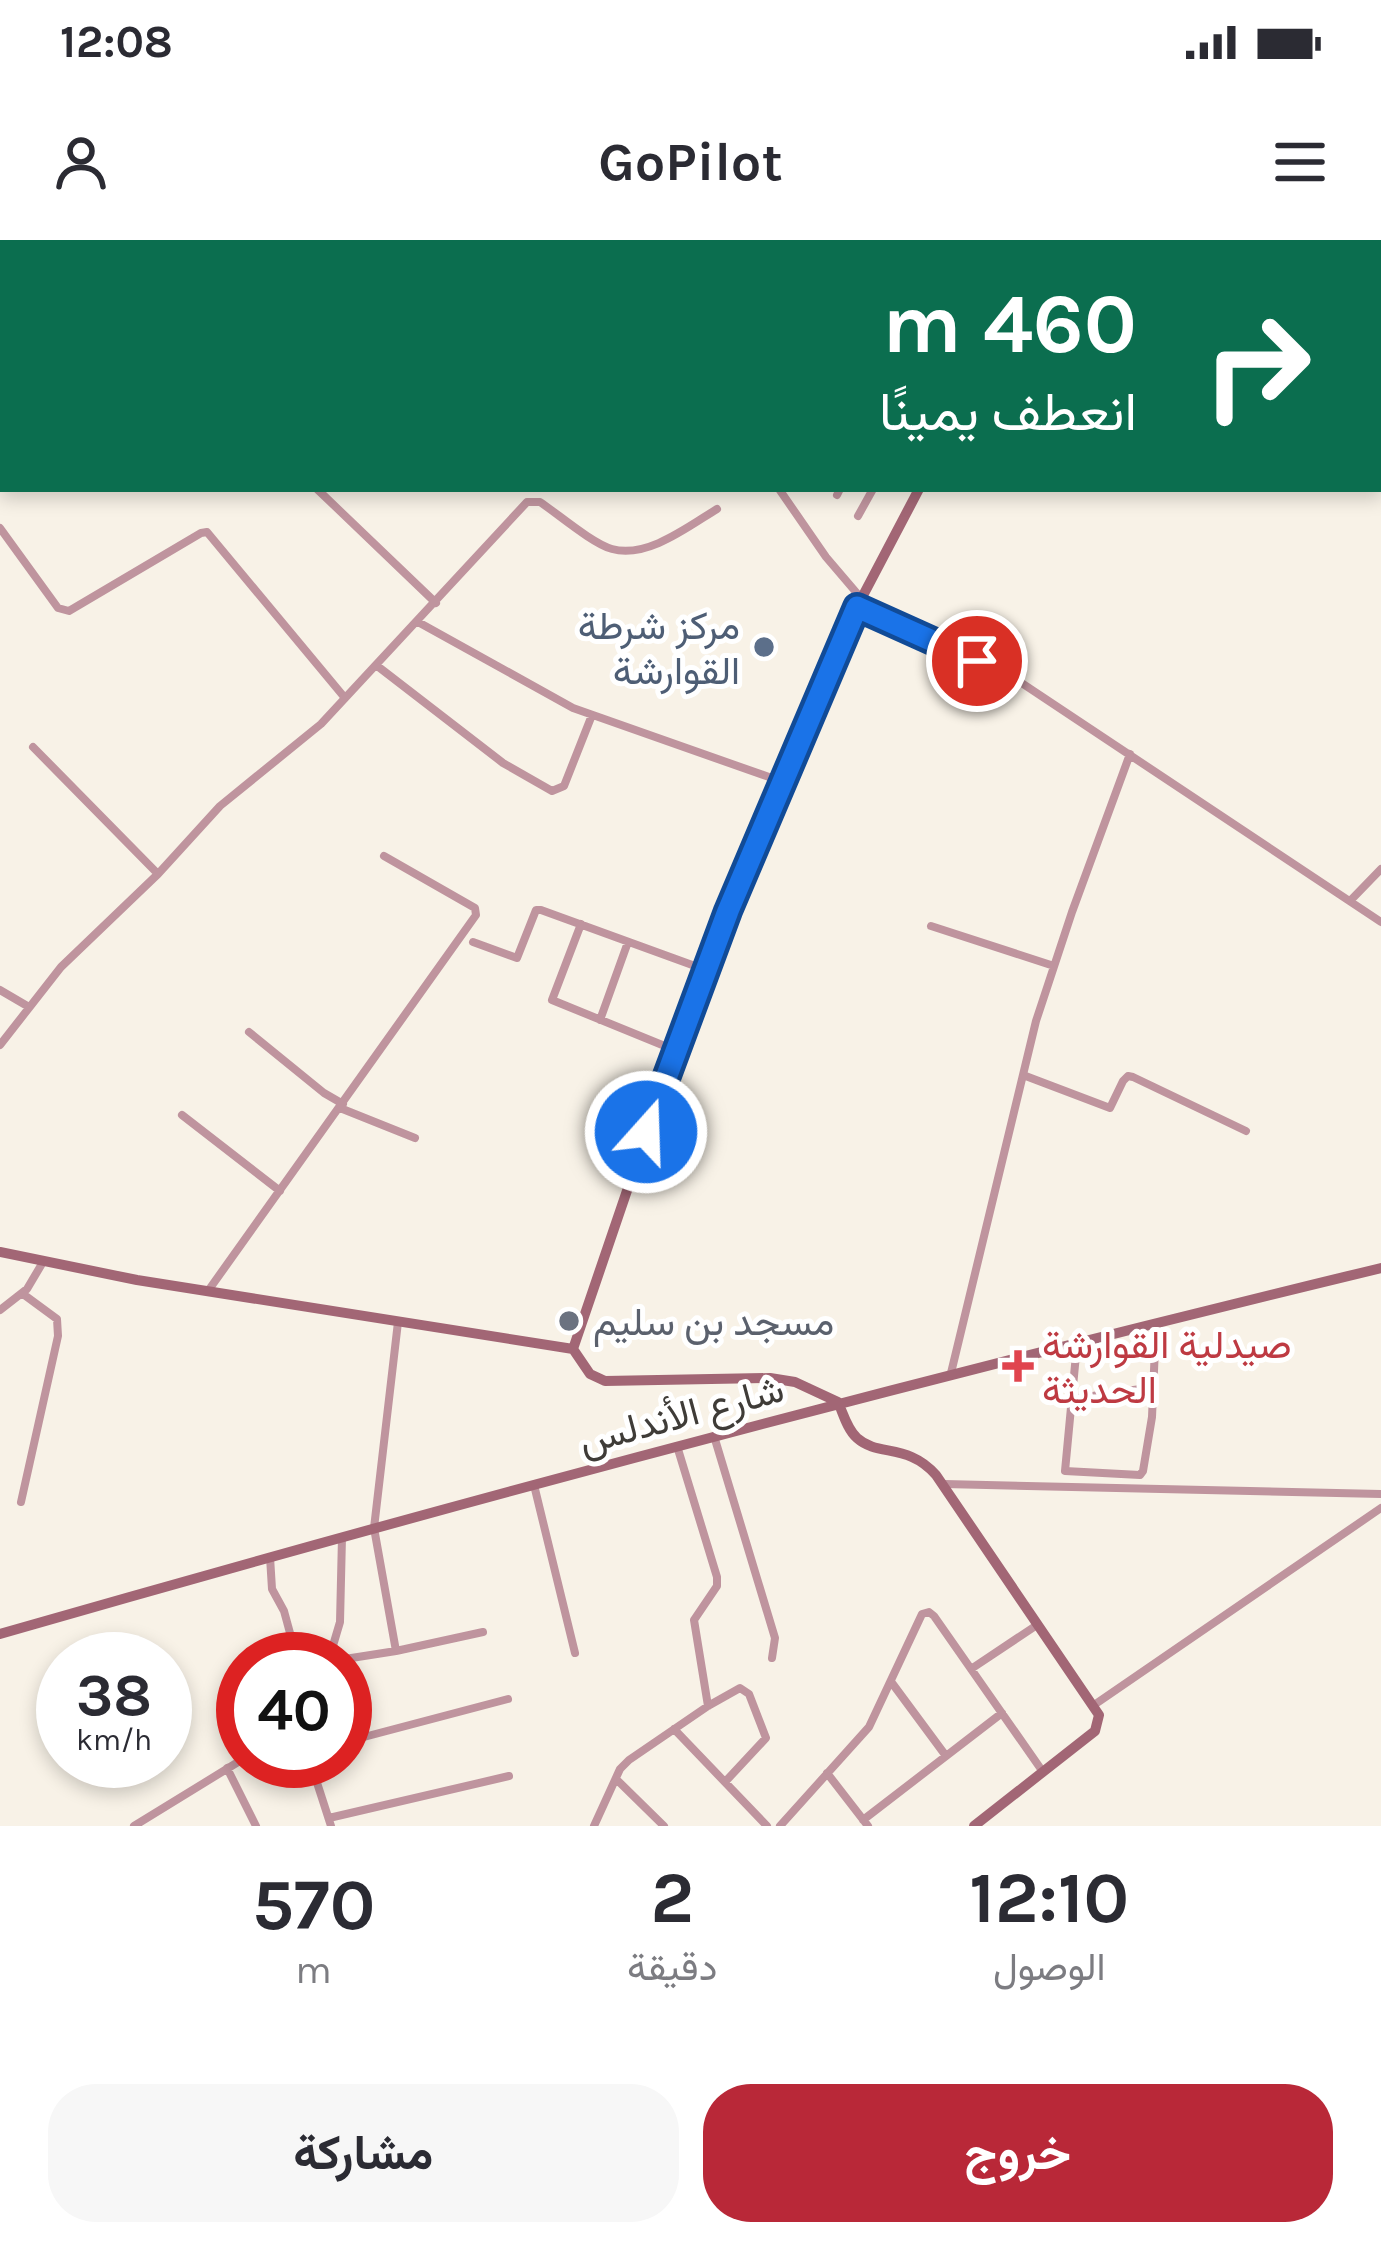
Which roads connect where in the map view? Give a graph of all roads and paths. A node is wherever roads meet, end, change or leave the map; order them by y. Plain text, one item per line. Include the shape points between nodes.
1 (320, 492) edge
2 (781, 492) edge
3 (871, 492) edge
4 (917, 492) edge
5 (717, 509) dead end
6 (858, 516) dead end
7 (0, 528) edge
8 (436, 603) junction
9 (860, 603) junction
10 (418, 622) junction
11 (376, 665) junction
12 (345, 698) junction
13 (592, 715) junction
14 (33, 747) dead end
15 (1130, 754) junction
16 (783, 782) junction
17 (384, 856) dead end
18 (1381, 869) edge
19 (158, 874) junction
20 (1349, 901) junction
21 (1381, 922) edge
22 (581, 925) junction
23 (932, 926) dead end
24 (473, 942) dead end
25 (628, 942) junction
26 (1054, 966) junction
27 (706, 970) junction
28 (0, 990) edge
29 (29, 1007) junction
30 (599, 1020) junction
31 (249, 1032) dead end
32 (0, 1045) edge
33 (677, 1051) junction
34 (1023, 1075) junction
35 (342, 1106) junction
36 (182, 1115) dead end
37 (1246, 1131) dead end
38 (415, 1138) dead end
39 (280, 1191) junction
40 (0, 1252) edge
41 (43, 1262) junction
42 (1381, 1268) edge
43 (208, 1291) junction
44 (23, 1294) junction
45 (0, 1310) edge
46 (398, 1322) junction
47 (1156, 1323) junction
48 (1077, 1342) junction
49 (574, 1349) junction
50 (952, 1373) junction
51 (1154, 1387) junction
52 (1072, 1399) junction
53 (838, 1402) junction
54 (714, 1436) junction
55 (677, 1446) junction
56 (942, 1484) junction
57 (534, 1485) junction
58 (1381, 1494) edge
59 (21, 1502) dead end
60 (1381, 1508) edge
61 (374, 1528) junction
62 (342, 1538) junction
63 (270, 1557) junction
64 (1039, 1624) junction
65 (290, 1632) edge
66 (337, 1632) edge
67 (483, 1632) dead end
68 (0, 1634) edge
69 (397, 1652) junction
70 (575, 1653) dead end
71 (372, 1655) edge
72 (772, 1658) dead end
73 (971, 1669) junction
74 (892, 1683) junction
75 (508, 1699) dead end
76 (1094, 1705) junction
77 (708, 1706) junction
78 (1002, 1713) junction
79 (674, 1729) junction
80 (372, 1735) edge
81 (946, 1756) junction
82 (1043, 1772) junction
83 (827, 1773) junction
84 (216, 1775) edge
85 (509, 1776) dead end
86 (616, 1779) junction
87 (725, 1782) junction
88 (237, 1788) edge
89 (319, 1788) edge
90 (330, 1822) edge
91 (866, 1823) edge
92 (134, 1826) edge
93 (256, 1826) edge
94 (594, 1826) edge
95 (664, 1826) edge
96 (767, 1826) edge
97 (780, 1826) edge
98 (974, 1826) edge

1 - 8 street
2 - 9 street
3 - 6 street
4 - 9 main road
5 - 8 street via 633,551 609,548 540,502 527,502
7 - 12 street via 58,608 69,611 207,532
8 - 10 street
9 - 15 street via 1008,674
9 - 16 main road
10 - 11 street
10 - 13 street
11 - 12 street
11 - 13 street via 552,791 564,786
12 - 19 street via 220,806
13 - 16 street
14 - 19 street
15 - 20 street
15 - 26 street
16 - 27 main road
17 - 35 street via 476,914
18 - 20 street
19 - 29 street
20 - 21 street
22 - 24 street via 536,910 517,958
22 - 25 street
22 - 30 street via 552,1000
23 - 26 street
25 - 27 street
25 - 30 street
26 - 34 street
27 - 33 main road
28 - 29 street
29 - 32 street
30 - 33 street
31 - 35 street
33 - 49 main road
34 - 37 street via 1110,1108 1133,1076
34 - 50 street
35 - 38 street
35 - 39 street
36 - 39 street
39 - 43 street
40 - 41 main road
41 - 43 main road
41 - 44 street
42 - 47 main road, شارع الأندلس
43 - 46 main road
44 - 45 street
44 - 59 street via 57,1318 58,1336
46 - 49 main road
46 - 61 street
47 - 48 main road, شارع الأندلس
47 - 51 street
48 - 50 main road, شارع الأندلس
48 - 52 street
49 - 53 main road via 605,1381 770,1378
50 - 53 main road, شارع الأندلس
51 - 52 street
51 - 52 street via 1140,1475 1065,1472
53 - 54 main road, شارع الأندلس
53 - 56 main road via 858,1439 917,1458
54 - 55 main road, شارع الأندلس
54 - 72 street via 776,1638
55 - 57 main road, شارع الأندلس
55 - 77 street via 718,1577 694,1620
56 - 58 street
56 - 64 main road
57 - 61 main road, شارع الأندلس
57 - 70 street
60 - 76 street
61 - 62 main road, شارع الأندلس
61 - 69 street
62 - 63 main road, شارع الأندلس
62 - 66 street
63 - 65 street via 272,1589
63 - 68 main road, شارع الأندلس
64 - 73 street
64 - 76 main road
67 - 69 street
69 - 71 street
73 - 74 street via 929,1612
73 - 78 street
74 - 81 street
74 - 83 street via 869,1727
75 - 80 street
76 - 82 main road via 1095,1731
77 - 79 street
77 - 87 street via 745,1690 766,1735
78 - 81 street
78 - 82 street
79 - 86 street
79 - 87 street
81 - 91 street
82 - 98 main road
83 - 91 street
83 - 97 street
84 - 92 street
85 - 90 street
86 - 94 street
86 - 95 street
87 - 96 street
88 - 93 street
89 - 90 street

